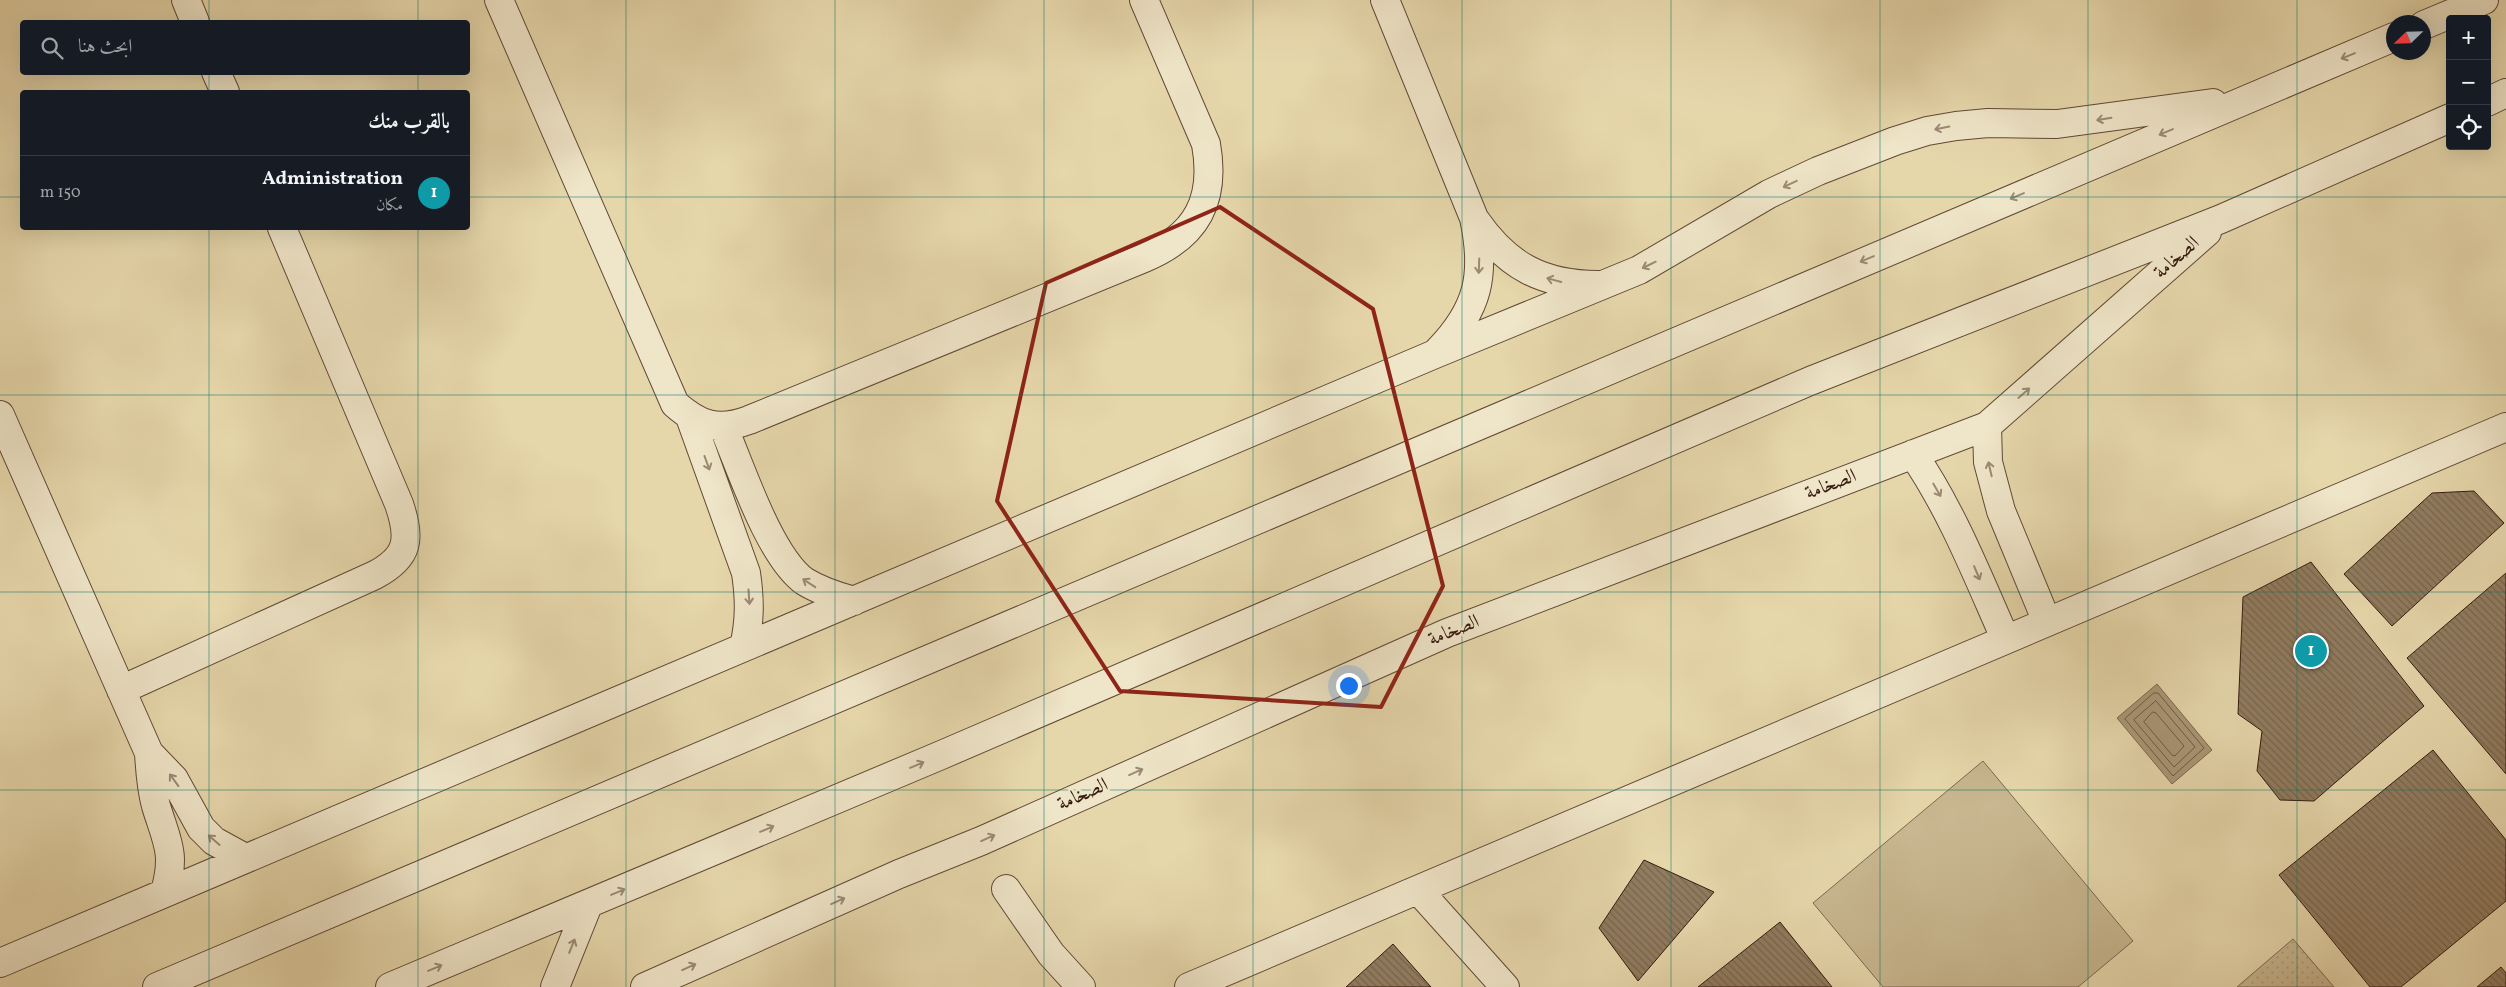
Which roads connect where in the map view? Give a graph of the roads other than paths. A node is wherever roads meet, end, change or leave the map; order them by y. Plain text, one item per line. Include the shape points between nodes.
1 (186, 0) edge
2 (499, 0) edge
3 (1144, 0) edge
4 (1385, 0) edge
5 (2484, 0) edge
6 (194, 20) edge
7 (2431, 22) edge
8 (2386, 40) edge
9 (217, 75) edge
10 (224, 90) edge
11 (2506, 93) edge
12 (2491, 100) edge
13 (2239, 101) junction
14 (2446, 120) edge
15 (1474, 218) junction
16 (2221, 219) junction
17 (283, 230) edge
18 (1602, 285) junction
19 (1435, 354) junction
20 (0, 415) edge
21 (690, 418) junction
22 (723, 426) junction
23 (1987, 426) junction
24 (2506, 427) edge
25 (1913, 454) junction
26 (854, 601) junction
27 (2047, 622) junction
28 (2005, 638) junction
29 (744, 647) junction
30 (121, 690) junction
31 (149, 752) junction
32 (245, 858) junction
33 (1006, 888) dead end
34 (1419, 891) junction
35 (165, 892) junction
36 (588, 905) junction
37 (0, 962) edge
38 (157, 987) edge
39 (390, 987) edge
40 (555, 987) edge
41 (645, 987) edge
42 (1081, 987) edge
43 (1189, 987) edge
44 (1505, 987) edge

1 - 6 street
2 - 21 street via 666,386 675,404
3 - 22 street via 1206,144 1210,168 1208,192 1199,214 1185,234 1166,249 749,420
4 - 15 street
5 - 7 street
8 -> 13 street
9 - 10 street
11 - 12 street
13 -> 18 street via 2191,104 2082,122 1988,123 1927,131 1854,156 1769,194 1658,260
13 -> 38 street
14 - 16 street
18 -> 15 street via 1552,280 1528,271 1506,257
15 -> 19 street via 1480,257 1479,277 1471,306 1456,332
23 -> 16 street, الصخامة
36 -> 16 street via 1810,381
17 - 30 street via 399,504 406,525 405,547 393,566
18 - 19 street
19 - 26 street
20 - 30 street
21 - 22 street
21 -> 29 street via 746,573 750,598
26 -> 22 street via 828,594 804,580 784,561
23 - 25 street, الصخامة
27 -> 23 street via 2001,511 1988,462
24 - 27 street
25 -> 28 street via 1935,486 1957,528
41 -> 25 street, الصخامة via 1447,633
26 - 29 street
27 - 28 street
28 - 34 street
29 - 32 street
30 - 31 street
32 -> 31 street via 214,841 202,828 174,779
31 - 35 street via 152,790 170,842 171,862
32 - 35 street
33 - 42 street via 1047,947
34 - 43 street
34 - 44 street
35 - 37 street
39 -> 36 street
40 -> 36 street

